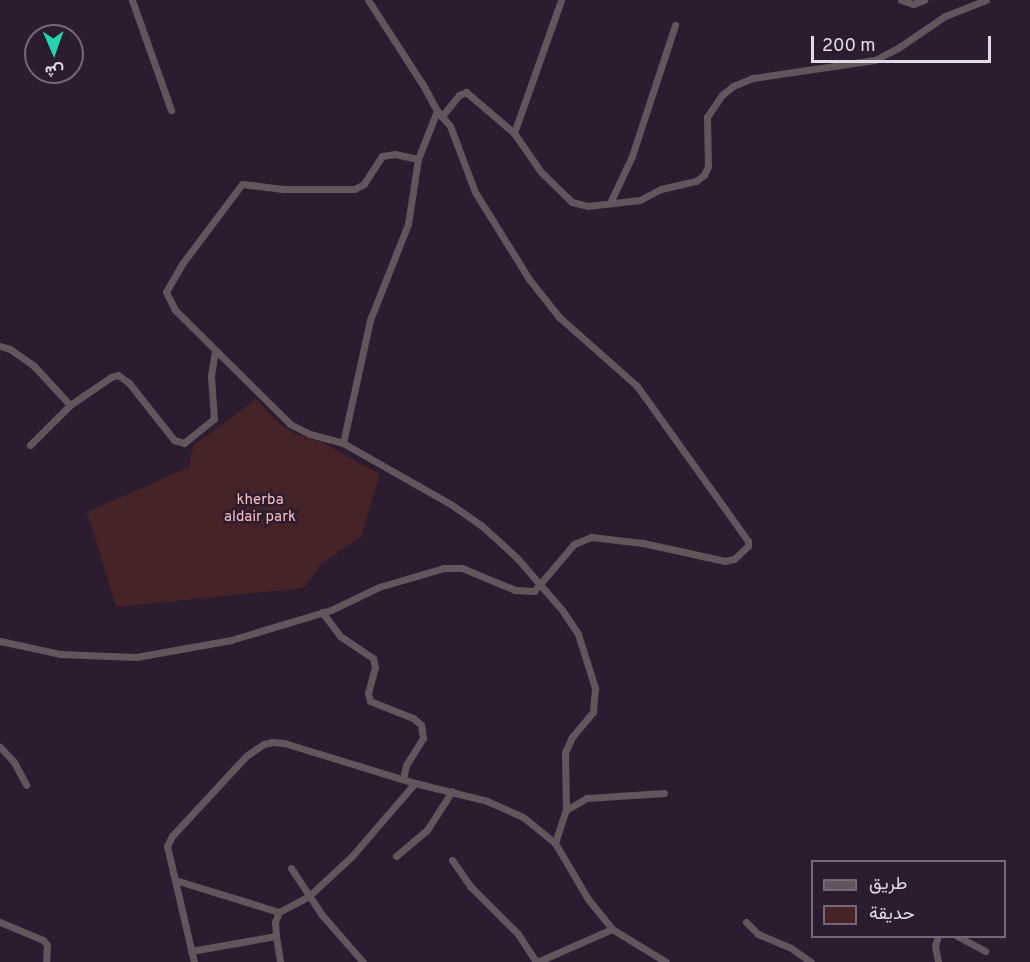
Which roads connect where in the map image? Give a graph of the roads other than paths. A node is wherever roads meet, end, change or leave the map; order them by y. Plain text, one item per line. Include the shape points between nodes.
1 (132, 0) edge
2 (368, 0) edge
3 (561, 0) edge
4 (901, 0) edge
5 (924, 0) edge
6 (986, 0) edge
7 (675, 25) dead end
8 (171, 110) dead end
9 (439, 113) junction
10 (514, 133) junction
11 (418, 159) junction
12 (610, 203) junction
13 (0, 346) edge
14 (214, 351) junction
15 (70, 405) junction
16 (343, 443) junction
17 (30, 445) dead end
18 (541, 586) junction
19 (322, 612) junction
20 (0, 641) edge
21 (0, 747) edge
22 (403, 779) junction
23 (415, 783) junction
24 (26, 785) dead end
25 (452, 791) junction
26 (664, 793) dead end
27 (566, 810) junction
28 (555, 843) junction
29 (396, 856) dead end
30 (452, 860) dead end
31 (291, 868) dead end
32 (175, 880) junction
33 (309, 896) junction
34 (279, 912) junction
35 (0, 922) edge
36 (746, 922) dead end
37 (612, 929) junction
38 (276, 936) junction
39 (937, 938) edge
40 (961, 938) edge
41 (191, 951) junction
42 (985, 951) dead end
43 (46, 962) edge
44 (194, 962) edge
45 (280, 962) edge
46 (363, 962) edge
47 (536, 962) edge
48 (666, 962) edge
49 (811, 962) edge
50 (938, 962) edge

1 - 8 street
2 - 9 street
3 - 10 street
4 - 5 street via 913,4
6 - 12 street via 934,21 875,60 753,78 733,86 707,117 708,166 704,175 640,200
7 - 12 street via 632,156
9 - 10 street via 466,92
9 - 11 street
9 - 18 street via 450,126 485,211 529,279 560,317 637,386 749,543 728,561 627,540 581,539
10 - 12 street via 541,172 567,198 582,205
11 - 14 street via 395,154 382,156 364,184 354,189 283,189 242,184 182,264 166,292 175,310
11 - 16 street via 408,224 370,320
13 - 15 street via 33,365
14 - 15 street via 214,419 184,443 174,440 123,377 111,377
14 - 16 street via 290,424
15 - 17 street
16 - 18 street via 482,525
18 - 19 street via 522,592 462,568 444,568 379,587
18 - 27 street via 578,634 595,688 593,712 565,753
19 - 20 street via 231,640 136,657 60,654
19 - 22 street via 340,636 373,658 370,701 421,725 423,738 406,765
21 - 24 street via 14,762
22 - 23 street
22 - 32 street via 284,743 264,744 246,756 172,836 167,855
23 - 25 street
23 - 33 street via 365,843
25 - 28 street via 523,817
25 - 29 street via 428,830
26 - 27 street via 592,796
27 - 28 street
28 - 37 street
30 - 47 street via 471,886 518,934
31 - 33 street
32 - 34 street
32 - 41 street
33 - 34 street
33 - 46 street
34 - 38 street
35 - 43 street via 45,942
36 - 49 street via 758,934 791,948
37 - 47 street
37 - 48 street
38 - 41 street
38 - 45 street
39 - 50 street
40 - 42 street
41 - 44 street

